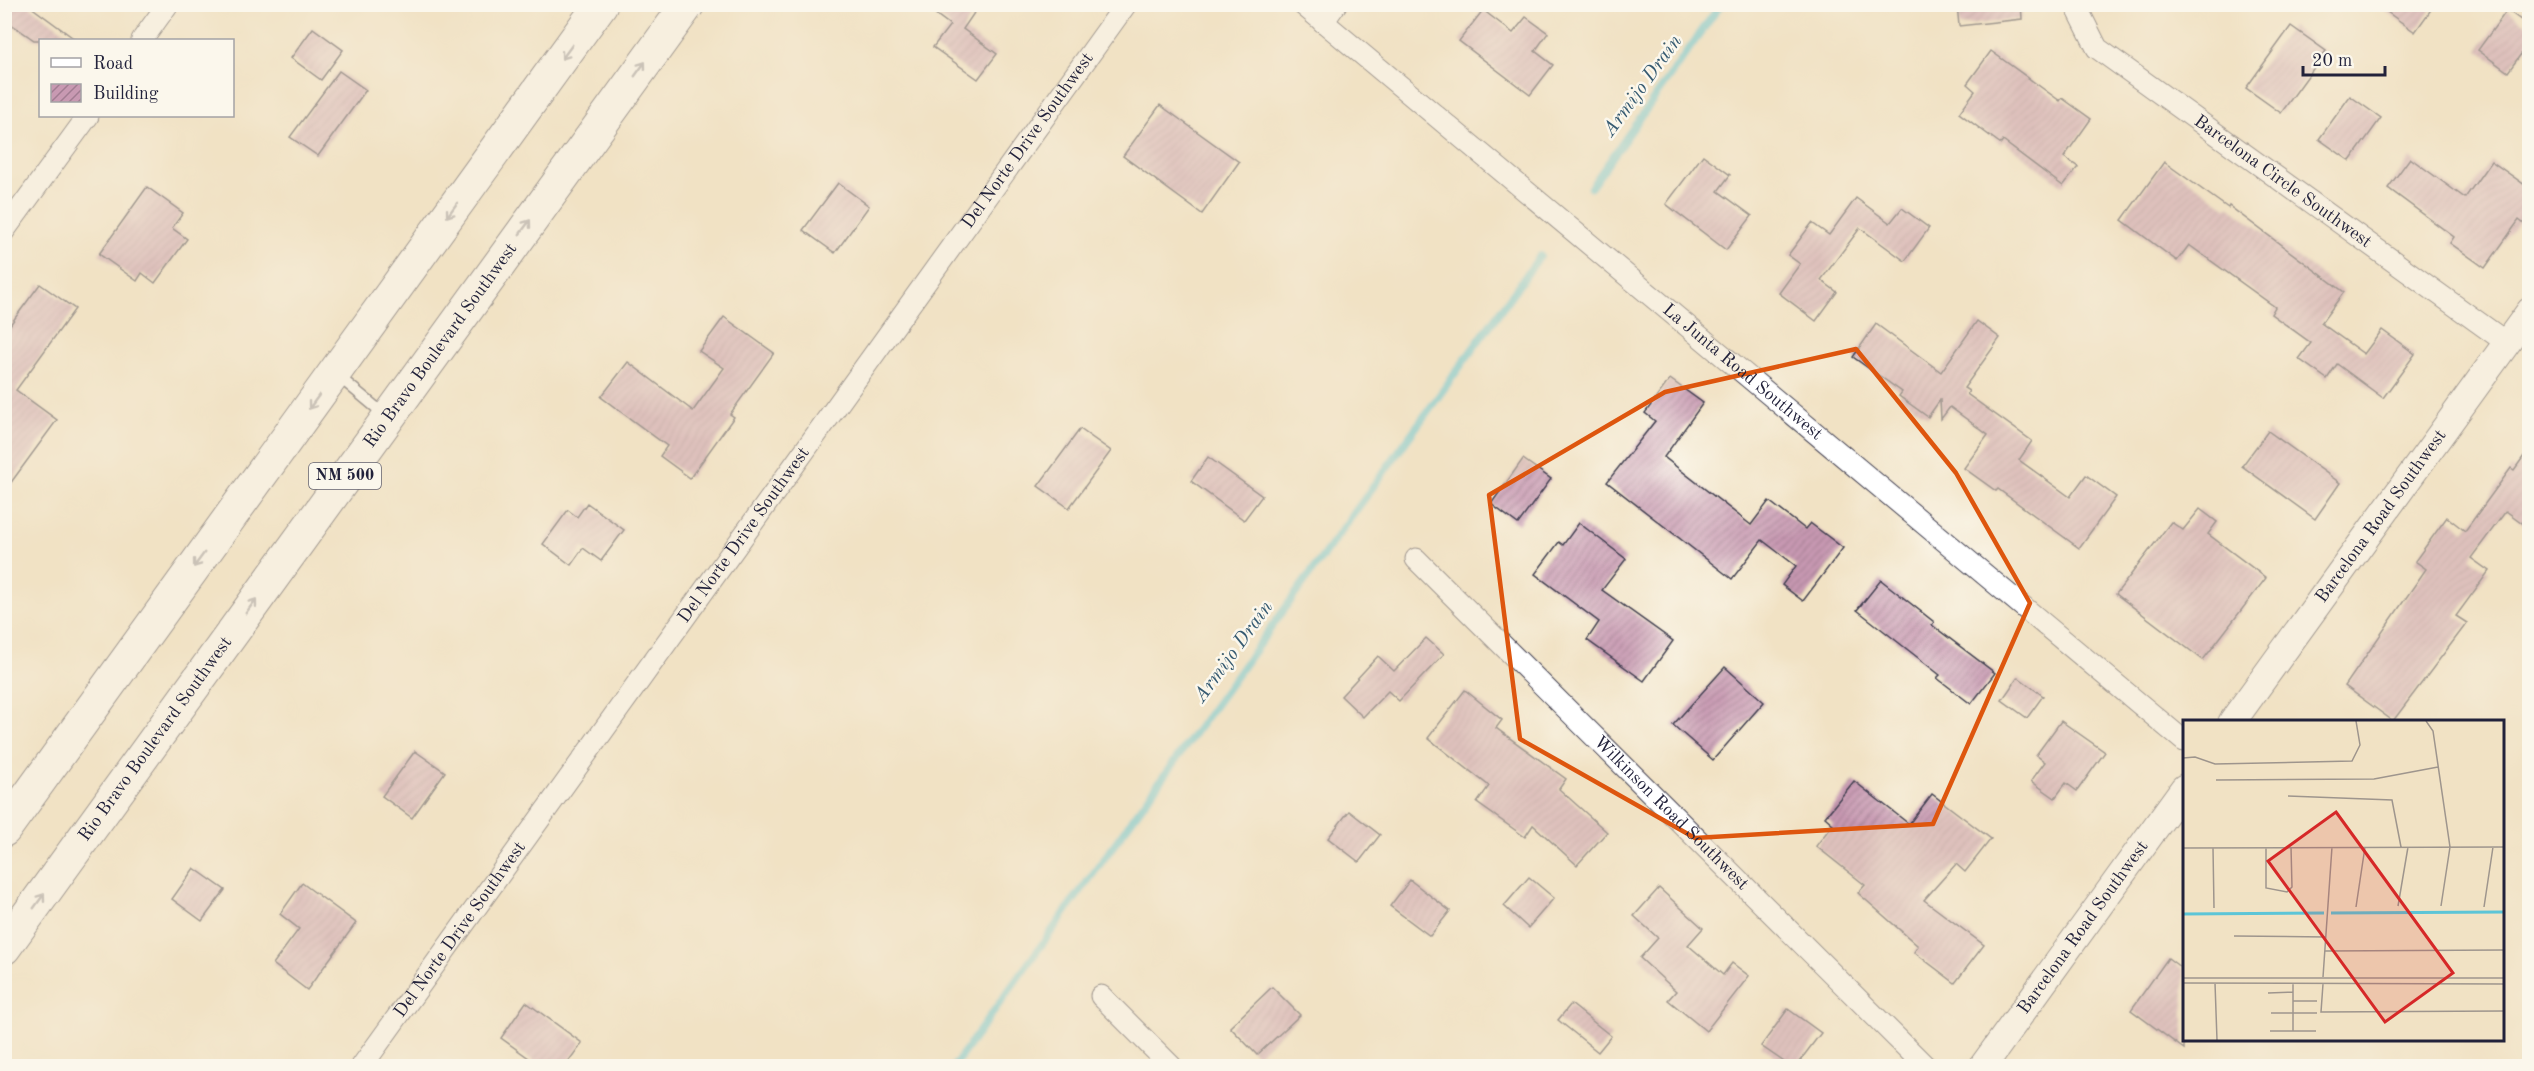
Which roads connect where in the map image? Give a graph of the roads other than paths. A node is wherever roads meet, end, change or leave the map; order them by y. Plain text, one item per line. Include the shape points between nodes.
1 (168, 4) edge
2 (601, 4) edge
3 (687, 4) edge
4 (1126, 4) edge
5 (1302, 4) edge
6 (1336, 4) edge
7 (2075, 4) edge
8 (1323, 22) junction
9 (143, 39) edge
10 (87, 117) edge
11 (4, 231) edge
12 (2529, 311) edge
13 (2507, 343) junction
14 (335, 373) junction
15 (387, 417) junction
16 (1416, 560) dead end
17 (2233, 720) edge
18 (2183, 740) edge
19 (2183, 789) edge
20 (4, 830) edge
21 (4, 948) edge
22 (1101, 996) dead end
23 (362, 1066) edge
24 (1171, 1066) edge
25 (1925, 1066) edge
26 (1983, 1066) edge

1 - 9 street
2 -> 14 main road
15 -> 3 main road, Rio Bravo Boulevard Southwest / NM 500
4 - 23 street, Del Norte Drive Southwest
5 - 8 street, La Junta Road Southwest
6 - 8 street
7 - 13 street, Barcelona Circle Southwest via 2097,48
8 - 18 street, La Junta Road Southwest
10 - 11 street
12 - 13 street, Barcelona Road Southwest
13 - 17 street, Barcelona Road Southwest
14 - 15 lane
14 -> 20 main road
21 -> 15 main road, Rio Bravo Boulevard Southwest / NM 500
16 - 25 street, Wilkinson Road Southwest
19 - 26 street, Barcelona Road Southwest
22 - 24 street

